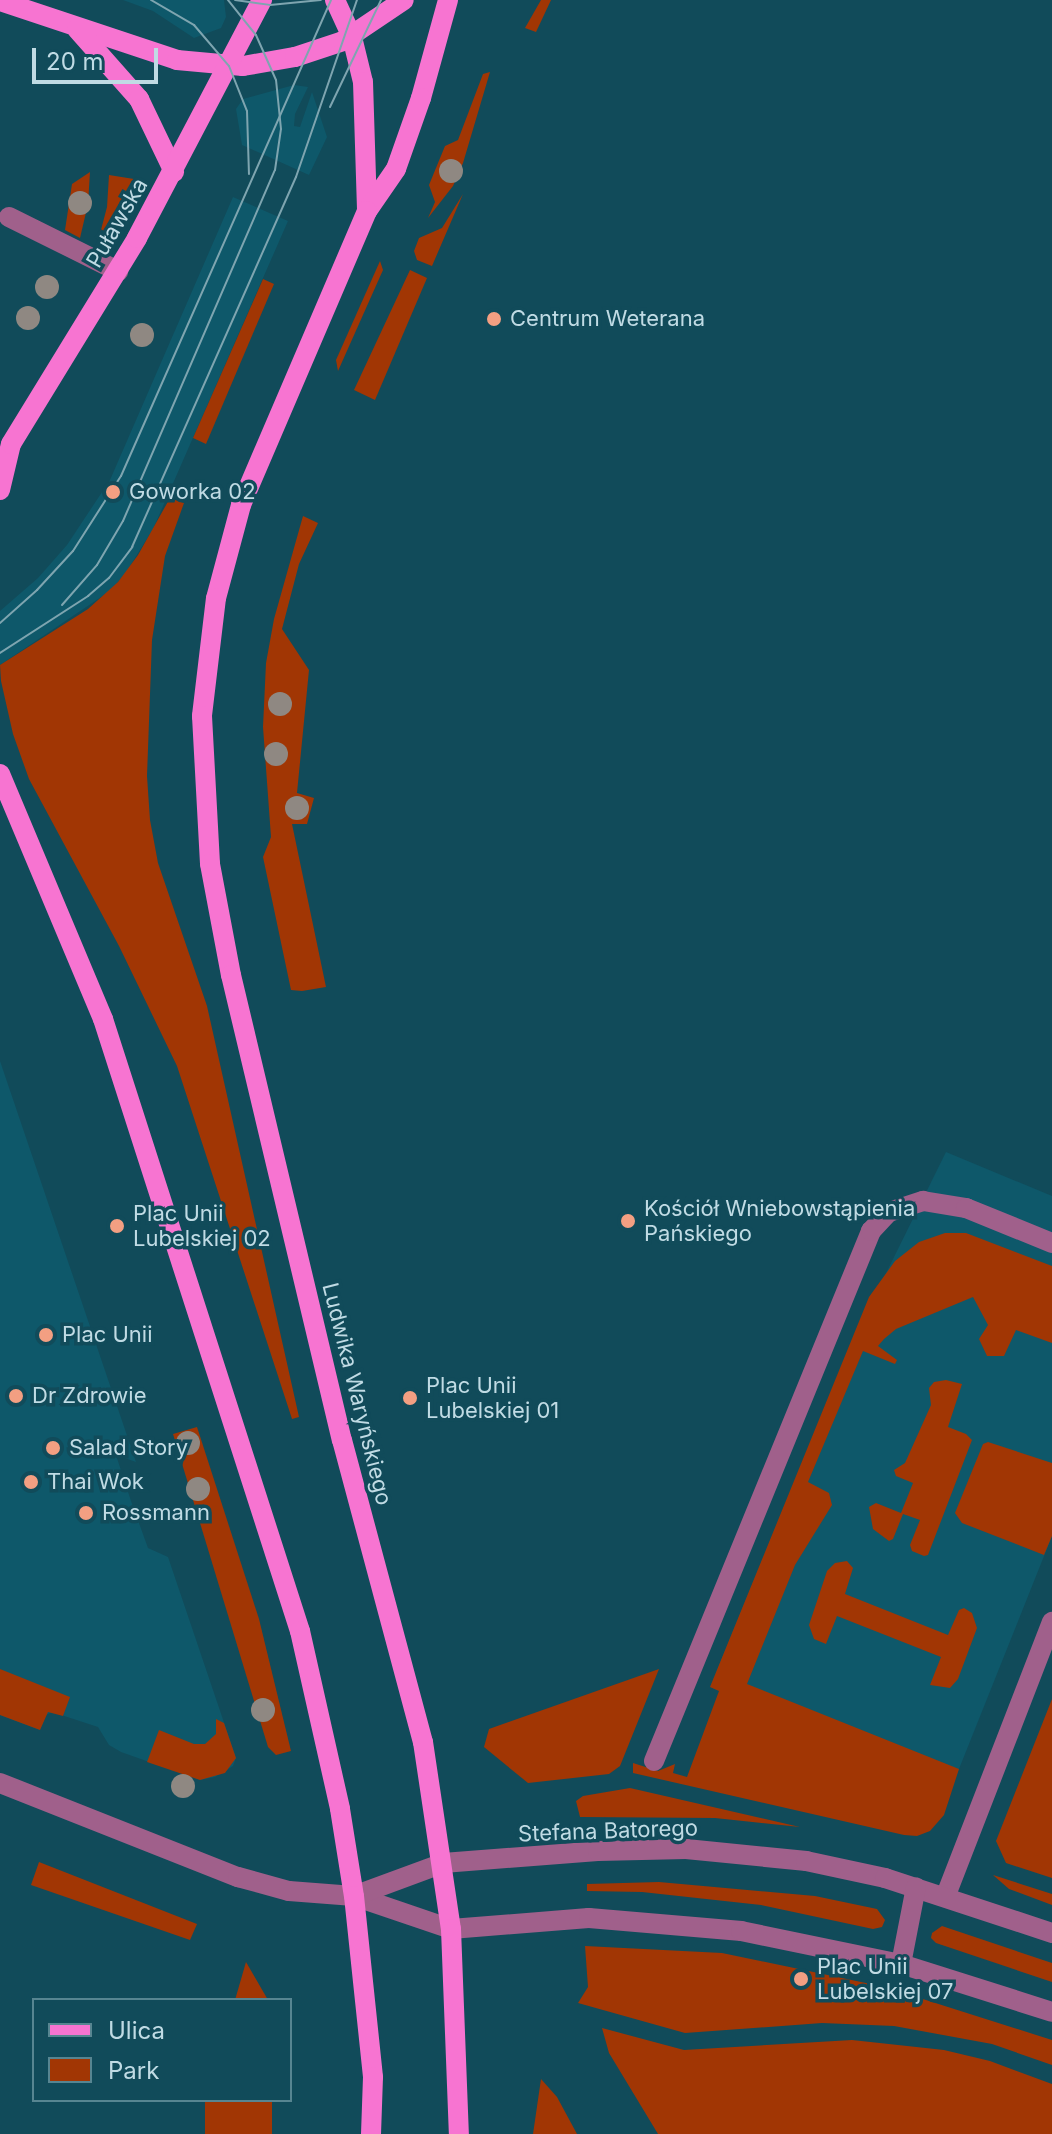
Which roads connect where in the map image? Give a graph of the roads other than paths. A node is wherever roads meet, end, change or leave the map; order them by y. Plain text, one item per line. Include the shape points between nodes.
1 (262, 0) edge
2 (335, 0) edge
3 (404, 0) edge
4 (448, 0) edge
5 (0, 1) edge
6 (74, 26) junction
7 (352, 37) junction
8 (229, 66) junction
9 (174, 172) junction
10 (367, 211) junction
11 (9, 217) dead end
12 (118, 271) junction
13 (6, 453) edge
14 (0, 490) edge
15 (0, 774) edge
16 (8, 807) edge
17 (1052, 1243) edge
18 (1052, 1622) edge
19 (654, 1761) dead end
20 (0, 1783) edge
21 (443, 1863) junction
22 (916, 1887) junction
23 (946, 1895) junction
24 (354, 1896) junction
25 (451, 1929) junction
26 (1052, 1933) edge
27 (901, 1964) junction
28 (1052, 2012) edge
29 (371, 2134) edge
30 (459, 2134) edge

1 - 8 main road, Puławska
2 - 7 main road
3 - 7 main road
4 - 10 main road via 405,147
5 - 6 main road
6 - 8 main road via 177,60
6 - 9 main road via 139,99
7 - 8 main road via 307,54
7 - 10 main road via 364,98
8 - 9 main road, Puławska
9 - 12 main road, Puławska
10 - 21 main road, Ludwika Waryńskiego via 241,505 216,598 206,666 204,786 214,893 342,1440 417,1716
11 - 12 street
12 - 13 main road, Puławska
13 - 14 main road
15 - 16 main road
16 - 24 main road via 103,1019 296,1616
17 - 19 street via 966,1208 923,1201 889,1212 871,1231
18 - 23 street
20 - 24 street via 250,1881 289,1891
21 - 22 street, Stefana Batorego via 686,1849 806,1861
21 - 24 street, Stefana Batorego
21 - 25 main road, Ludwika Waryńskiego
22 - 23 street, Stefana Batorego
22 - 27 street
23 - 26 street, Stefana Batorego
24 - 25 street
24 - 29 main road via 373,2077
25 - 27 street via 630,1919 741,1931
25 - 30 main road, Ludwika Waryńskiego
27 - 28 street

